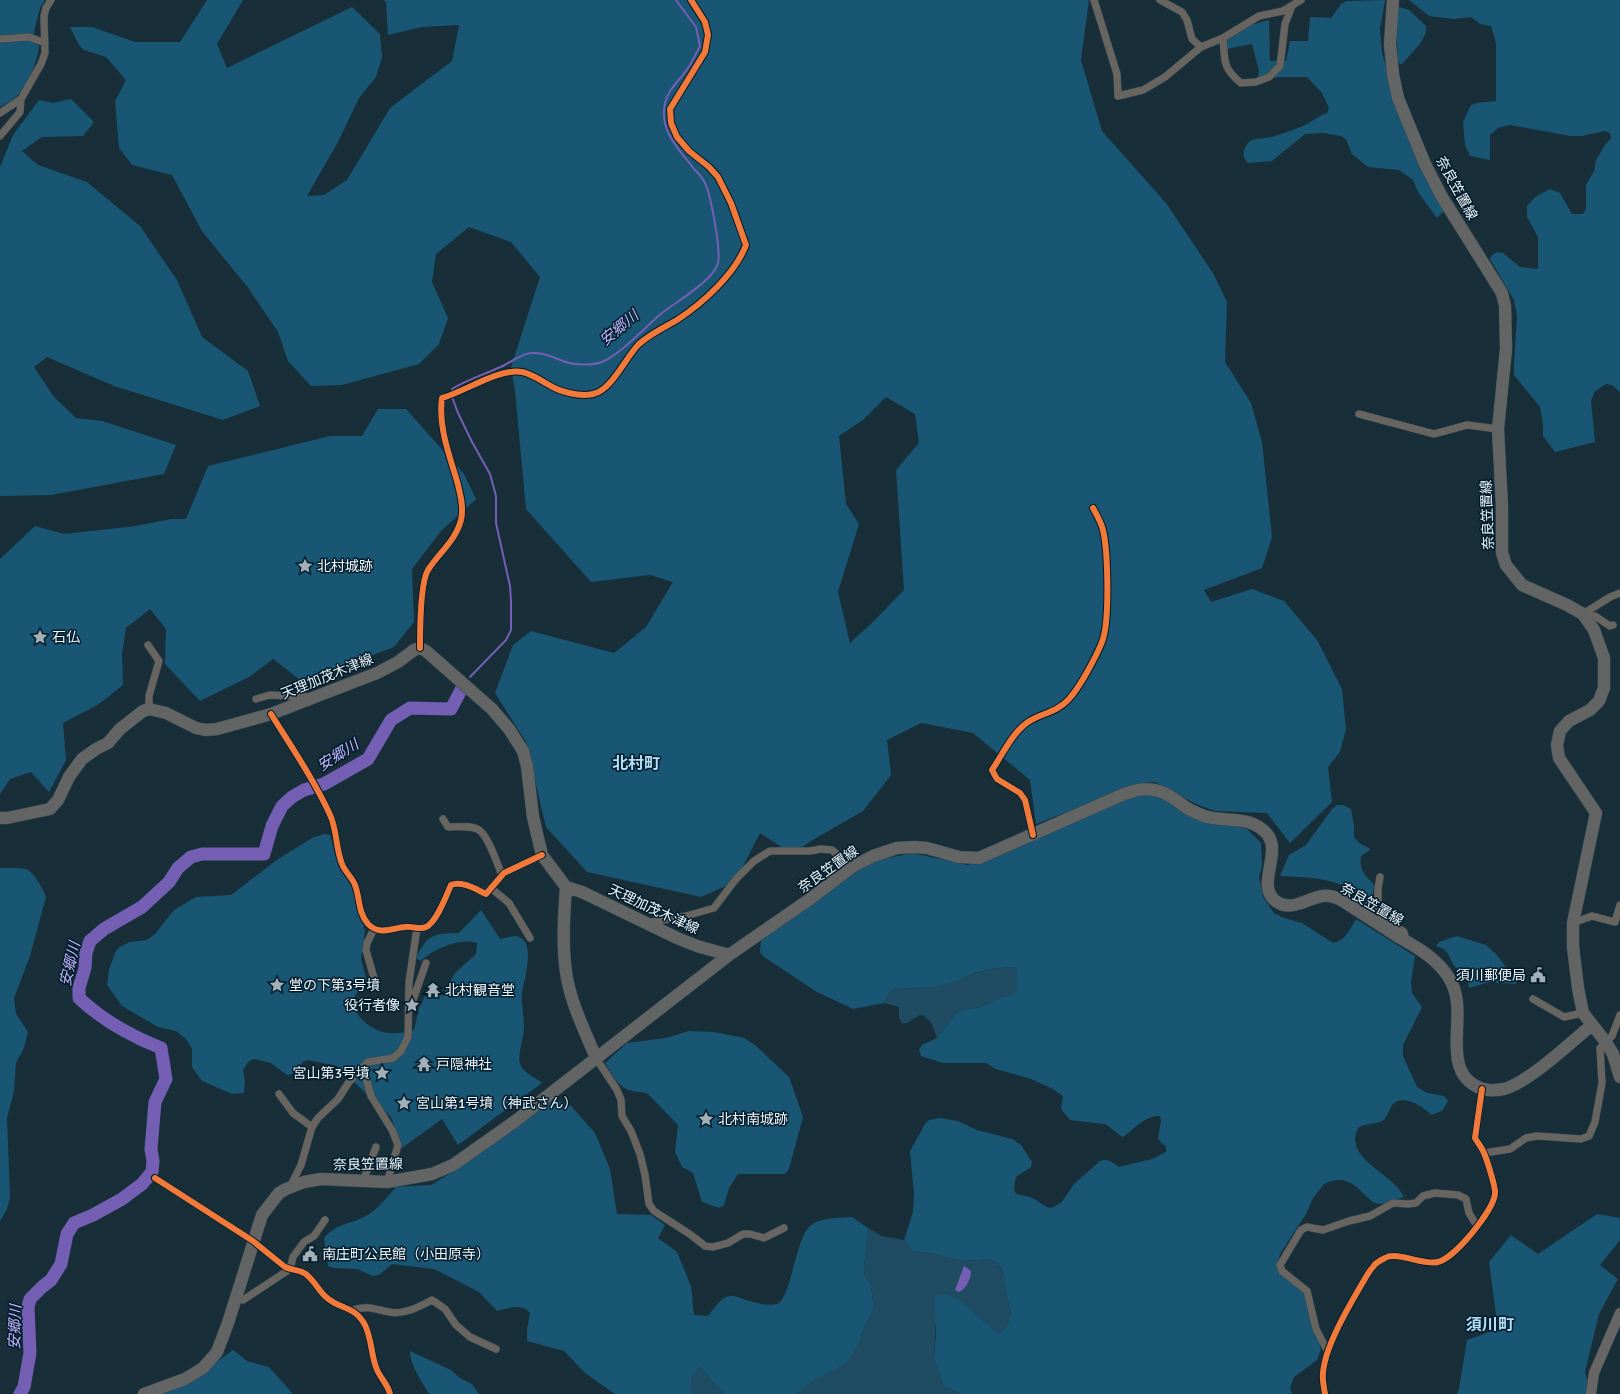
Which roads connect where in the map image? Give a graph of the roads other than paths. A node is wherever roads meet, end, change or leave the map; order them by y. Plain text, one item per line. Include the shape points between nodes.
1 (51, 0) edge
2 (690, 0) edge
3 (1094, 0) edge
4 (1160, 0) edge
5 (1301, 0) edge
6 (1393, 0) edge
7 (1292, 6) junction
8 (1223, 38) junction
9 (0, 39) edge
10 (45, 43) junction
11 (1201, 47) junction
12 (21, 100) junction
13 (1, 111) edge
14 (0, 136) edge
15 (1359, 414) dead end
16 (1498, 429) junction
17 (1093, 508) dead end
18 (1620, 593) edge
19 (1585, 616) junction
20 (1613, 625) dead end
21 (148, 645) dead end
22 (420, 648) junction
23 (315, 698) junction
24 (256, 699) dead end
25 (149, 708) junction
26 (271, 714) junction
27 (0, 818) edge
28 (443, 819) dead end
29 (1033, 835) junction
30 (542, 855) junction
31 (852, 867) junction
32 (502, 875) junction
33 (1380, 877) dead end
34 (566, 887) junction
35 (492, 889) junction
36 (1620, 905) edge
37 (646, 923) junction
38 (1573, 923) junction
39 (417, 928) junction
40 (374, 929) junction
41 (530, 938) dead end
42 (1406, 941) junction
43 (729, 955) junction
44 (426, 963) dead end
45 (376, 985) dead end
46 (1533, 999) dead end
47 (409, 1003) junction
48 (1583, 1013) junction
49 (1620, 1015) edge
50 (1592, 1025) junction
51 (1605, 1041) junction
52 (596, 1058) junction
53 (363, 1067) junction
54 (1620, 1078) edge
55 (1482, 1089) junction
56 (279, 1094) dead end
57 (312, 1127) junction
58 (376, 1146) dead end
59 (1484, 1153) junction
60 (155, 1178) dead end
61 (363, 1181) junction
62 (387, 1182) junction
63 (289, 1187) junction
64 (325, 1220) dead end
65 (1477, 1226) junction
66 (784, 1228) dead end
67 (254, 1241) junction
68 (290, 1269) junction
69 (236, 1297) junction
70 (352, 1310) junction
71 (1620, 1314) edge
72 (496, 1349) dead end
73 (1328, 1352) junction
74 (144, 1394) edge
75 (390, 1394) edge
76 (1325, 1394) edge
77 (1591, 1394) edge

1 - 10 street via 44,16
2 - 22 street via 705,22 708,34 705,52 670,109 671,123 677,137 689,151 718,177 732,203 746,245 742,256 721,283 702,301 639,344 606,387 598,393 590,395 562,390 521,372 506,373 442,398 442,427 462,499 462,519 454,538 427,572 421,613
3 - 11 street via 1117,74 1118,96 1143,90 1165,77
4 - 11 street via 1182,12 1192,39
5 - 7 street
6 - 16 main road, 奈良笠置線 via 1390,44 1398,98 1425,164 1442,197 1502,293 1505,306 1506,349
7 - 8 street via 1283,11 1259,16
7 - 8 street via 1285,24 1280,66 1269,77 1256,82 1241,83 1229,74
8 - 11 street
9 - 10 street via 29,37
10 - 12 street via 41,64
12 - 13 street
12 - 14 street via 20,112
15 - 16 street via 1434,434 1467,425
16 - 19 main road, 奈良笠置線 via 1502,553 1506,565 1522,585
17 - 29 street via 1100,519 1106,548 1106,614 1102,641 1068,701 1050,713 1030,720 1018,730 992,770 997,779 1014,789 1025,800
18 - 19 street via 1610,597
19 - 20 street via 1595,616 1610,626
19 - 38 main road via 1594,630 1604,658 1604,688 1599,701 1590,710 1569,721 1560,731 1557,745 1558,758 1596,813
21 - 25 street via 159,661 149,696
22 - 23 main road, 天理加茂木津線 via 377,673
22 - 30 main road via 492,709 509,728 523,751 533,817
23 - 24 street via 270,695
23 - 26 main road, 天理加茂木津線
25 - 26 main road, 天理加茂木津線 via 206,730
25 - 27 main road via 120,729 108,743 82,759 50,809
26 - 40 street via 331,818 342,865 355,884 361,914
28 - 32 street via 448,827 470,827 479,830
29 - 31 main road, 奈良笠置線 via 979,858 958,857 928,848 914,847 891,850
29 - 42 main road, 奈良笠置線 via 1124,794 1142,788 1159,791 1173,797 1188,809 1206,816 1240,820 1256,825 1267,834 1272,854 1268,889 1271,897 1278,903 1285,906 1296,905 1324,896 1333,896
30 - 32 street
30 - 34 main road
31 - 37 street via 832,850 770,851 754,861 736,879 714,908
31 - 43 main road, 奈良笠置線
32 - 35 street
33 - 42 street via 1378,913 1404,932
34 - 37 main road, 天理加茂木津線 via 582,892
34 - 52 main road via 563,926 566,974 574,1003
35 - 39 street via 486,894 454,883 435,918 426,926
35 - 41 street via 509,903
36 - 38 street via 1615,922 1592,916
37 - 43 main road, 天理加茂木津線 via 690,943
38 - 48 main road via 1574,954
39 - 40 street via 406,926 386,931
39 - 47 street via 409,982
40 - 45 street via 366,950
42 - 55 main road, 奈良笠置線 via 1439,965 1449,978 1458,1007 1456,1050 1460,1071 1466,1080
43 - 52 main road, 奈良笠置線
44 - 47 street via 413,1000
46 - 48 street via 1564,1017
47 - 53 street via 408,1037 401,1051 393,1058 368,1062
48 - 50 main road
49 - 51 street via 1612,1036
50 - 51 main road
50 - 55 main road via 1518,1083 1505,1089
51 - 54 main road via 1613,1054
51 - 59 street via 1600,1048 1602,1083 1595,1122 1589,1136 1581,1139 1537,1136 1526,1138 1510,1149
52 - 62 main road, 奈良笠置線 via 454,1165 432,1174
52 - 66 street via 621,1100 622,1116 640,1154 649,1204 654,1211 705,1246 713,1247 728,1243 743,1234 764,1238
53 - 57 street
53 - 62 street via 371,1096 398,1145
55 - 59 street via 1475,1138
56 - 57 street via 294,1113
57 - 63 street via 301,1164
58 - 61 street
59 - 65 street via 1495,1194 1485,1216
60 - 67 street
61 - 62 main road, 奈良笠置線
61 - 63 main road, 奈良笠置線 via 321,1179
63 - 67 main road, 奈良笠置線 via 279,1194 262,1215
64 - 68 street via 314,1236 304,1242 293,1257
65 - 73 street via 1446,1259 1426,1263 1411,1258 1387,1257 1373,1266 1354,1297
65 - 73 street via 1469,1213 1466,1199 1458,1195 1435,1194 1423,1196 1416,1203 1394,1203 1370,1216 1349,1220 1323,1230 1307,1227 1301,1230 1280,1265 1282,1271 1307,1291 1316,1329
67 - 68 street
67 - 69 main road, 奈良笠置線
68 - 69 street via 243,1300
68 - 70 street via 308,1275 326,1298 338,1306
69 - 74 main road, 奈良笠置線 via 217,1352 204,1368 185,1379
70 - 72 street via 369,1307 391,1313 413,1310 432,1300 445,1309 456,1325 470,1337
70 - 75 street via 365,1326 376,1367
71 - 77 main road via 1594,1373
73 - 76 street via 1323,1373

